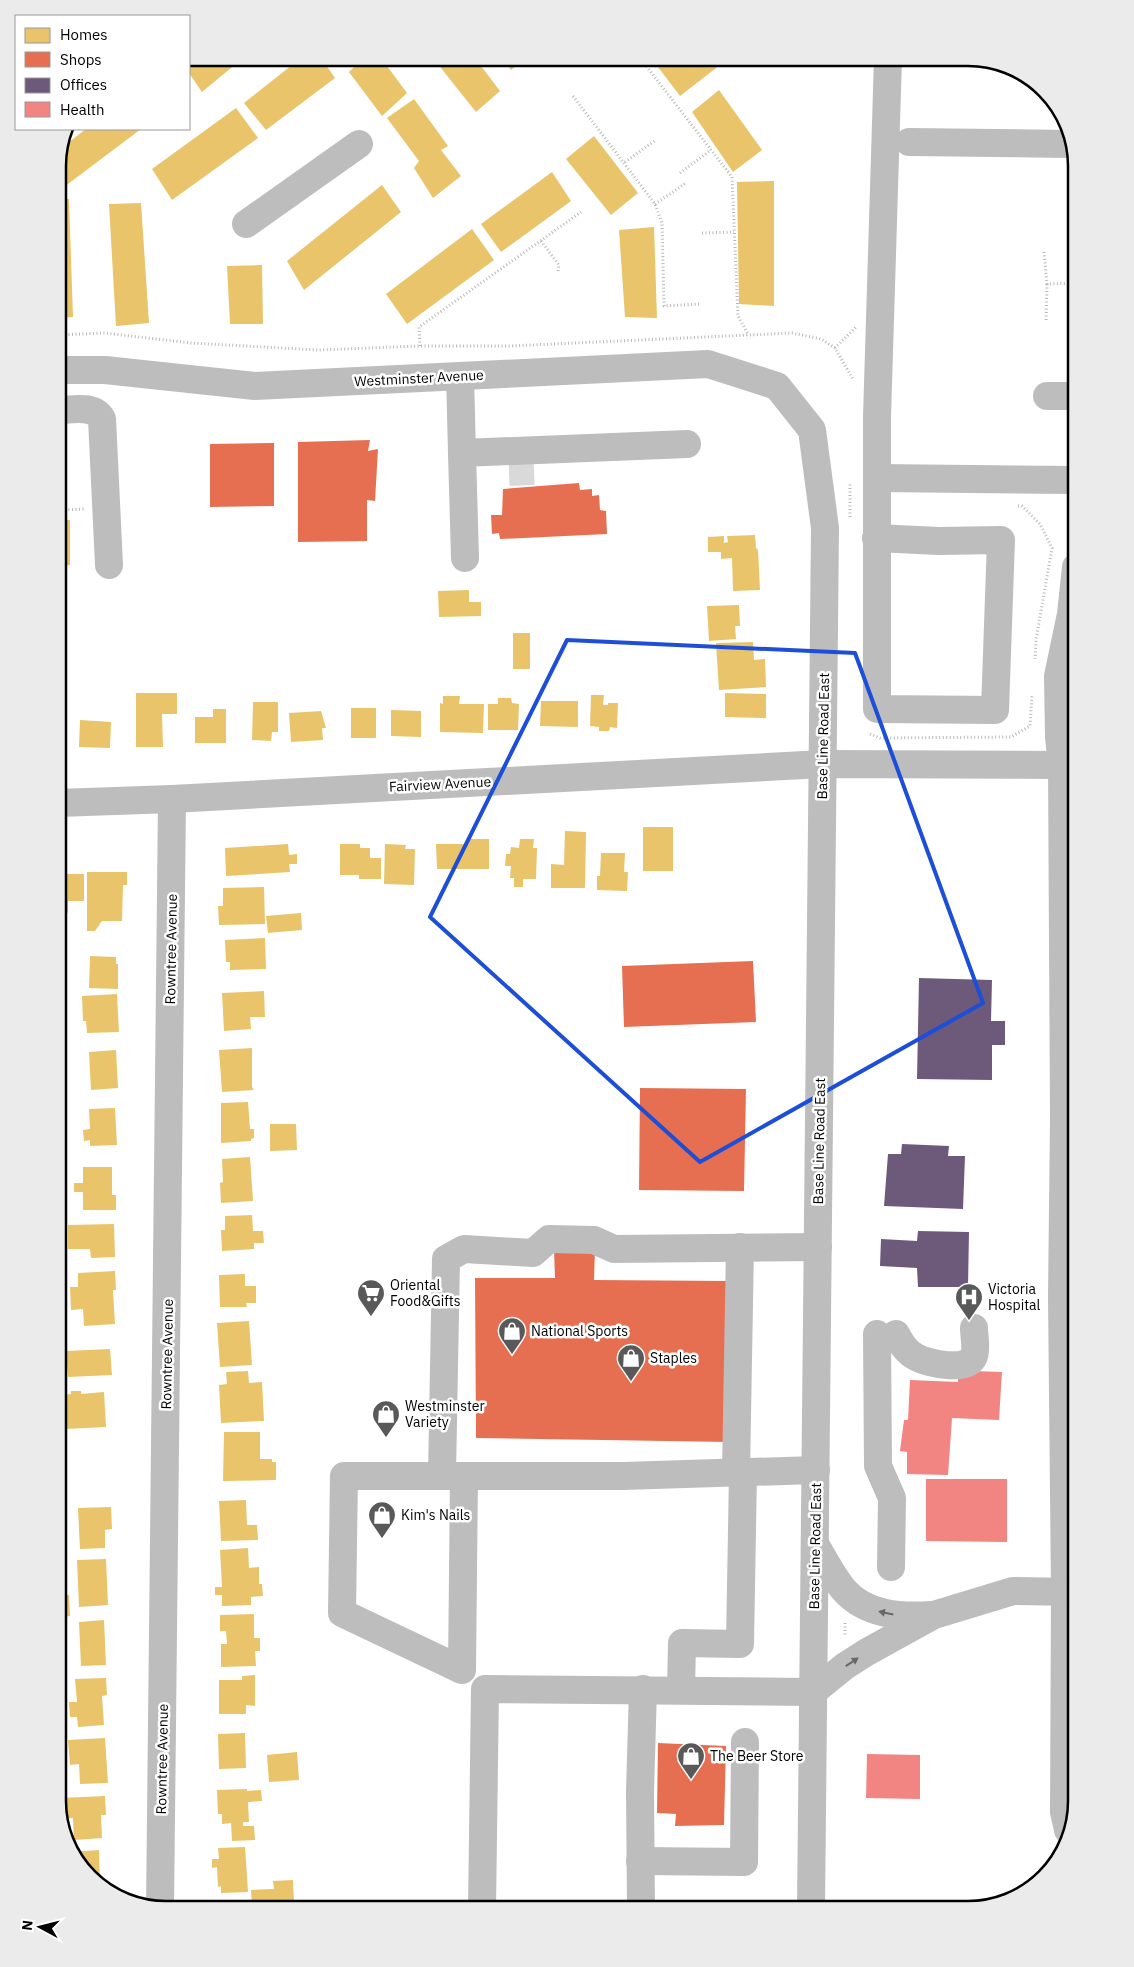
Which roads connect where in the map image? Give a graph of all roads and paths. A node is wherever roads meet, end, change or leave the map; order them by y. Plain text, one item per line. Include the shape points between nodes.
1 (646, 66) edge
2 (888, 66) edge
3 (573, 96) dead end
4 (656, 140) dead end
5 (909, 142) dead end
6 (359, 144) dead end
7 (1065, 144) edge
8 (711, 150) junction
9 (625, 162) junction
10 (680, 173) dead end
11 (686, 183) dead end
12 (655, 204) junction
13 (581, 212) dead end
14 (246, 224) dead end
15 (734, 232) junction
16 (702, 233) dead end
17 (541, 241) junction
18 (1044, 252) dead end
19 (558, 271) dead end
20 (1068, 283) edge
21 (1047, 284) junction
22 (701, 304) dead end
23 (1046, 320) dead end
24 (748, 334) dead end
25 (66, 335) edge
26 (700, 336) dead end
27 (420, 346) junction
28 (66, 370) edge
29 (97, 370) junction
30 (460, 376) junction
31 (777, 386) joint
32 (1047, 396) dead end
33 (1068, 396) edge
34 (66, 410) edge
35 (96, 411) junction
36 (687, 444) dead end
37 (551, 449) junction
38 (462, 453) junction
39 (513, 465) junction
40 (877, 478) junction
41 (1068, 480) edge
42 (876, 538) junction
43 (465, 558) dead end
44 (109, 565) dead end
45 (1068, 628) edge
46 (823, 764) junction
47 (1062, 765) junction
48 (172, 799) junction
49 (66, 803) edge
50 (1068, 833) edge
51 (818, 1247) junction
52 (740, 1248) junction
53 (974, 1328) dead end
54 (816, 1470) junction
55 (739, 1472) junction
56 (453, 1476) junction
57 (815, 1544) junction
58 (891, 1567) dead end
59 (1068, 1592) edge
60 (934, 1615) junction
61 (845, 1619) dead end
62 (845, 1638) dead end
63 (462, 1670) junction
64 (1068, 1686) edge
65 (485, 1689) junction
66 (642, 1689) junction
67 (682, 1690) junction
68 (813, 1692) junction
69 (745, 1742) dead end
70 (1065, 1823) edge
71 (640, 1861) junction
72 (160, 1901) edge
73 (482, 1901) edge
74 (641, 1901) edge
75 (810, 1901) edge

1 - 8 path
2 - 40 street
3 - 9 path
4 - 9 path
5 - 7 street
6 - 14 street
8 - 10 path
8 - 15 path via 732,177
9 - 12 path
11 - 12 path
12 - 22 path via 662,223 664,306
13 - 17 path
15 - 16 path
15 - 24 path via 738,316
17 - 19 path via 558,265
17 - 27 path via 419,328
18 - 21 path
20 - 21 path
21 - 23 path
25 - 27 path via 104,333 191,343 318,350
26 - 27 path via 510,346
28 - 29 street, Westminster Avenue
29 - 30 street, Westminster Avenue via 256,386
29 - 35 street
30 - 31 street, Westminster Avenue via 708,364
30 - 38 street
31 - 46 street, Base Line Road East via 812,430 825,528
32 - 33 street
34 - 35 street
35 - 44 street via 102,419 104,432
36 - 37 street
37 - 39 street
37 - 39 street
38 - 39 street
38 - 43 street
40 - 41 street
40 - 42 street
42 - 42 street via 877,709 995,710 1001,540
45 - 47 street via 1058,676
46 - 47 street, Fairview Avenue
46 - 48 street, Fairview Avenue
46 - 51 street, Base Line Road East
47 - 50 street
48 - 49 street, Fairview Avenue
48 - 72 street, Rowntree Avenue
51 - 52 street
51 - 54 street, Base Line Road East
52 - 55 street
52 - 56 street via 614,1249 594,1240 549,1239 533,1253 464,1249 446,1259
53 - 58 street via 975,1355 971,1361 959,1366 917,1358 886,1334 878,1466 892,1498
54 - 55 street
54 - 57 street, Base Line Road East
55 - 56 street via 566,1477
55 - 67 street via 740,1644 682,1643
56 - 63 street
56 - 63 street via 344,1476 342,1613
60 -> 57 street via 903,1616 876,1611 853,1598
57 - 68 street, Base Line Road East
59 - 60 street via 1013,1591
68 -> 60 street via 866,1652
61 - 62 path
63 - 65 street
64 - 70 street
65 - 66 street
65 - 73 street
66 - 67 street
66 - 71 street
67 - 68 street
68 - 75 street, Base Line Road East
69 - 71 street via 744,1862
71 - 74 street

